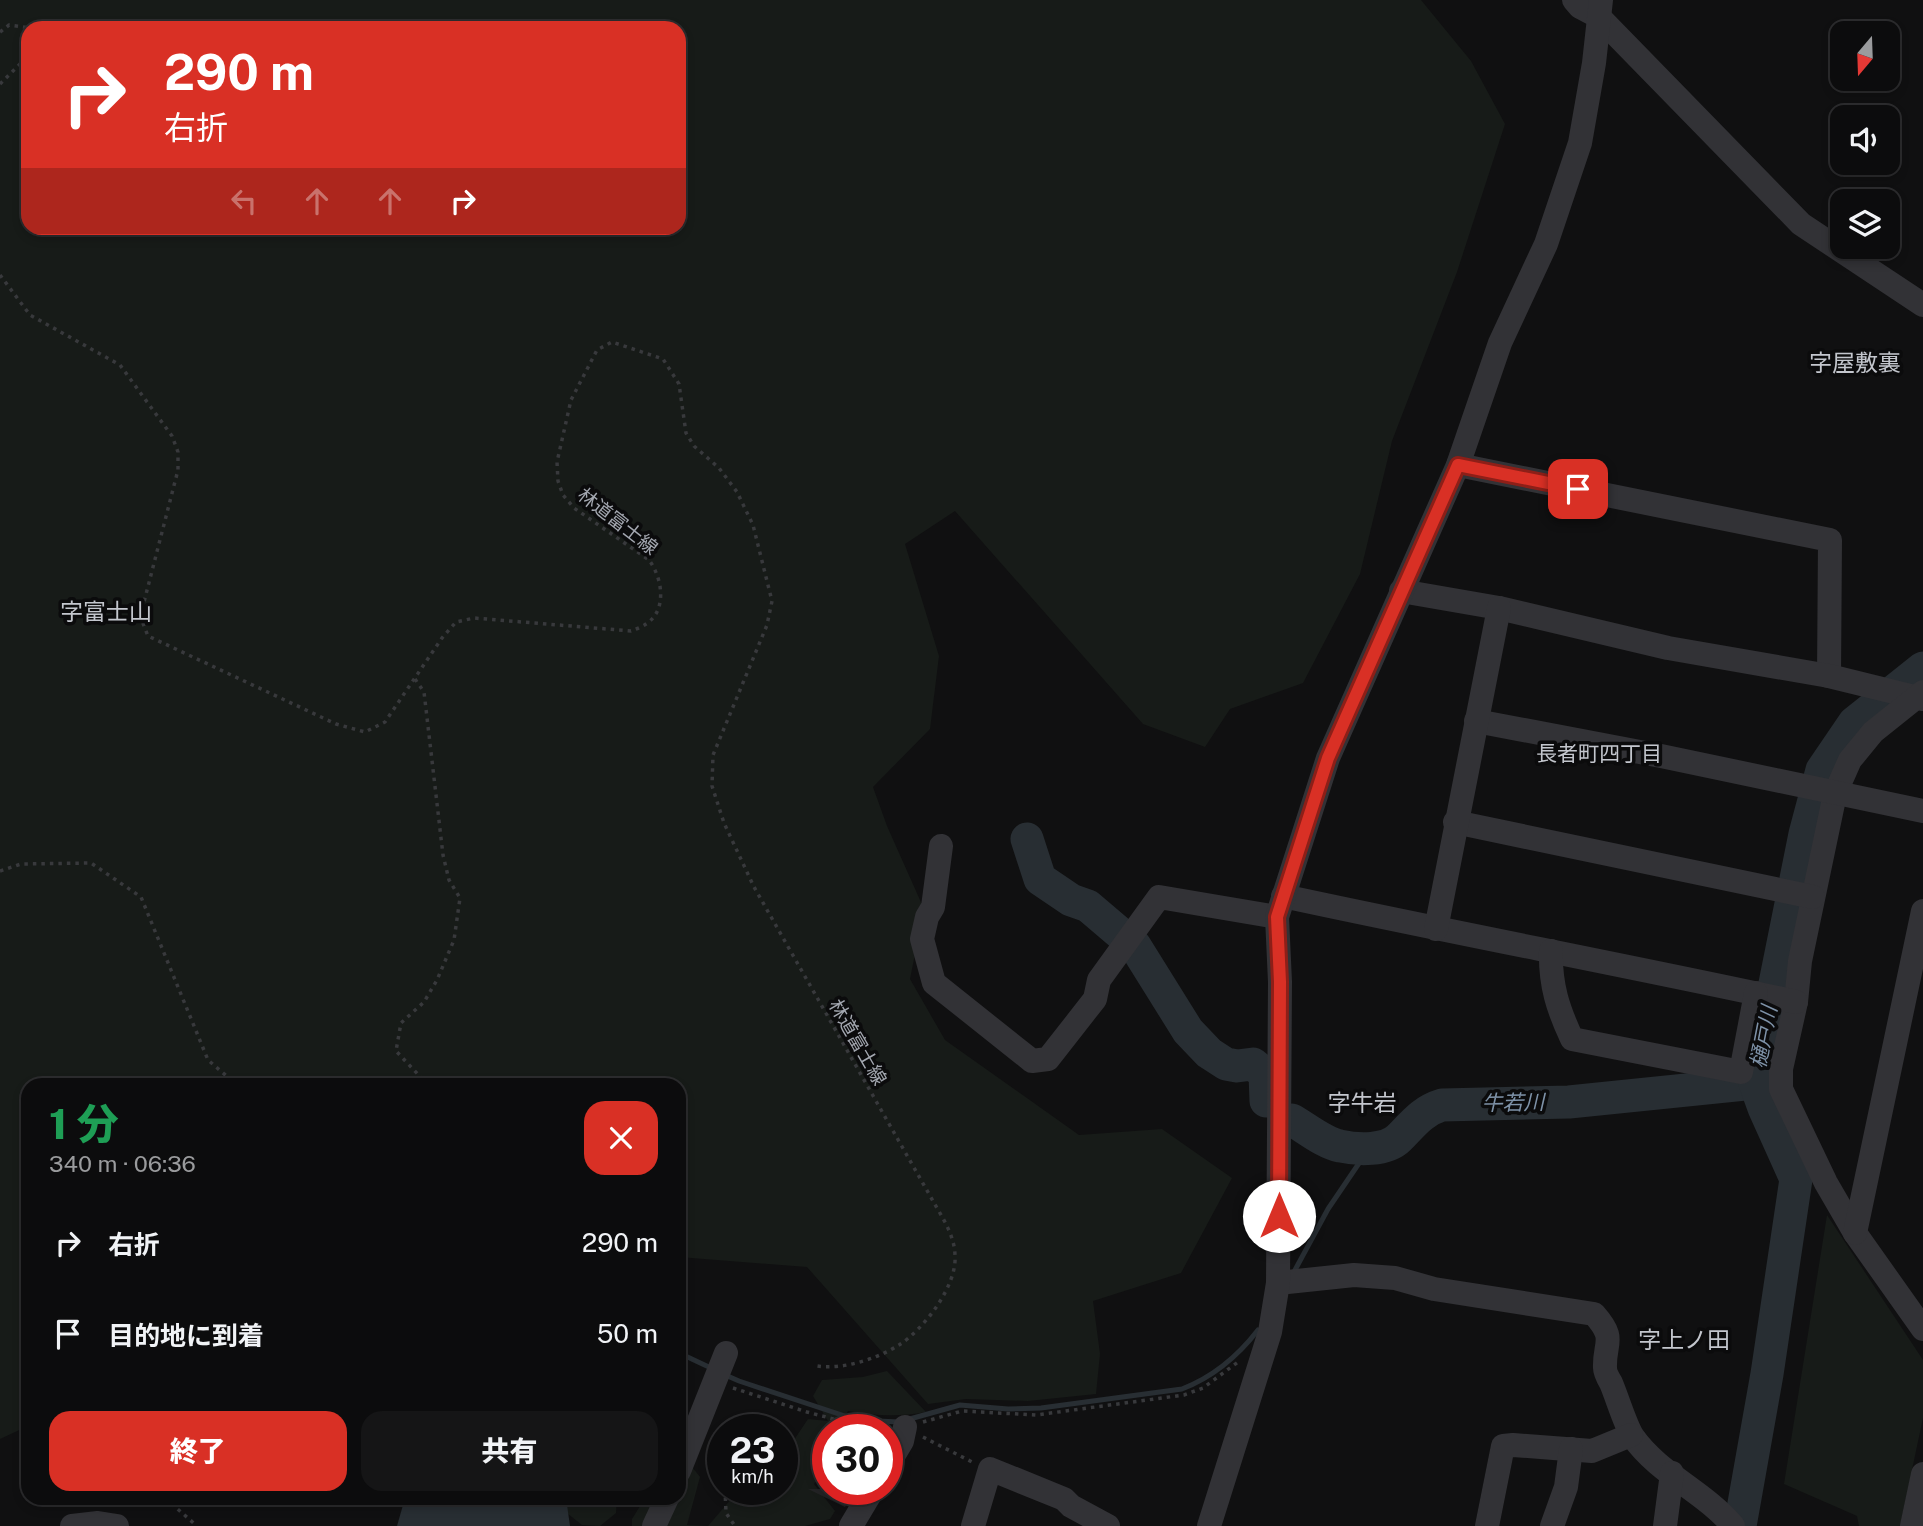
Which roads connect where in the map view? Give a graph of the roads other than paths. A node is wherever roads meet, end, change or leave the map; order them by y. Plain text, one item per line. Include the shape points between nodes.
1 (1574, 0) edge
2 (1600, 8) edge
3 (1923, 305) edge
4 (1458, 465) junction
5 (1401, 591) junction
6 (1499, 608) junction
7 (1829, 676) junction
8 (1921, 696) edge
9 (1476, 721) junction
10 (1835, 794) junction
11 (1923, 811) edge
12 (1455, 822) junction
13 (941, 846) dead end
14 (1813, 897) junction
15 (1280, 906) junction
16 (1923, 911) edge
17 (1436, 929) junction
18 (1551, 951) junction
19 (1759, 994) junction
20 (1796, 1002) junction
21 (1855, 1233) junction
22 (1278, 1283) junction
23 (1923, 1329) edge
24 (723, 1372) road end
25 (1631, 1435) junction
26 (1571, 1449) junction
27 (686, 1455) edge
28 (1672, 1473) junction
29 (1923, 1474) edge
30 (664, 1505) edge
31 (863, 1505) edge
32 (1728, 1523) edge
33 (72, 1526) edge
34 (117, 1526) edge
35 (654, 1526) edge
36 (851, 1526) edge
37 (973, 1526) edge
38 (1108, 1526) edge
39 (1209, 1526) edge
40 (1488, 1526) edge
41 (1552, 1526) edge
42 (1665, 1526) edge
43 (1912, 1526) edge

1 - 2 street via 1580,7
2 - 3 street via 1801,224
2 - 4 street via 1580,143 1546,244 1500,344
4 - 5 street
4 - 7 street via 1830,540
5 - 6 street
5 - 15 street via 1328,758
6 - 7 street via 1668,648
6 - 9 street
7 - 8 street
8 - 10 street via 1873,732 1850,760
9 - 10 street
9 - 12 street
10 - 11 street
10 - 14 street
12 - 14 street
12 - 17 street
13 - 15 street via 933,908 922,939 934,983 1032,1061 1048,1059 1079,1019 1119,950 1159,897
14 - 20 street
15 - 17 street
15 - 22 street
16 - 21 street
17 - 18 street
18 - 19 street
18 - 19 street via 1558,1009 1572,1039 1741,1072
19 - 20 street
20 - 21 street via 1781,1089
21 - 23 street
22 - 25 street via 1354,1275 1395,1278 1434,1289 1594,1314 1610,1340 1605,1370
22 - 39 street via 1269,1332
24 - 27 street
25 - 26 street via 1592,1451
25 - 28 street
26 - 40 street via 1503,1446
26 - 41 street via 1566,1487
28 - 32 street
28 - 42 street
29 - 43 street
30 - 35 street
31 - 36 street
33 - 34 street
37 - 38 street via 990,1469 1064,1499

